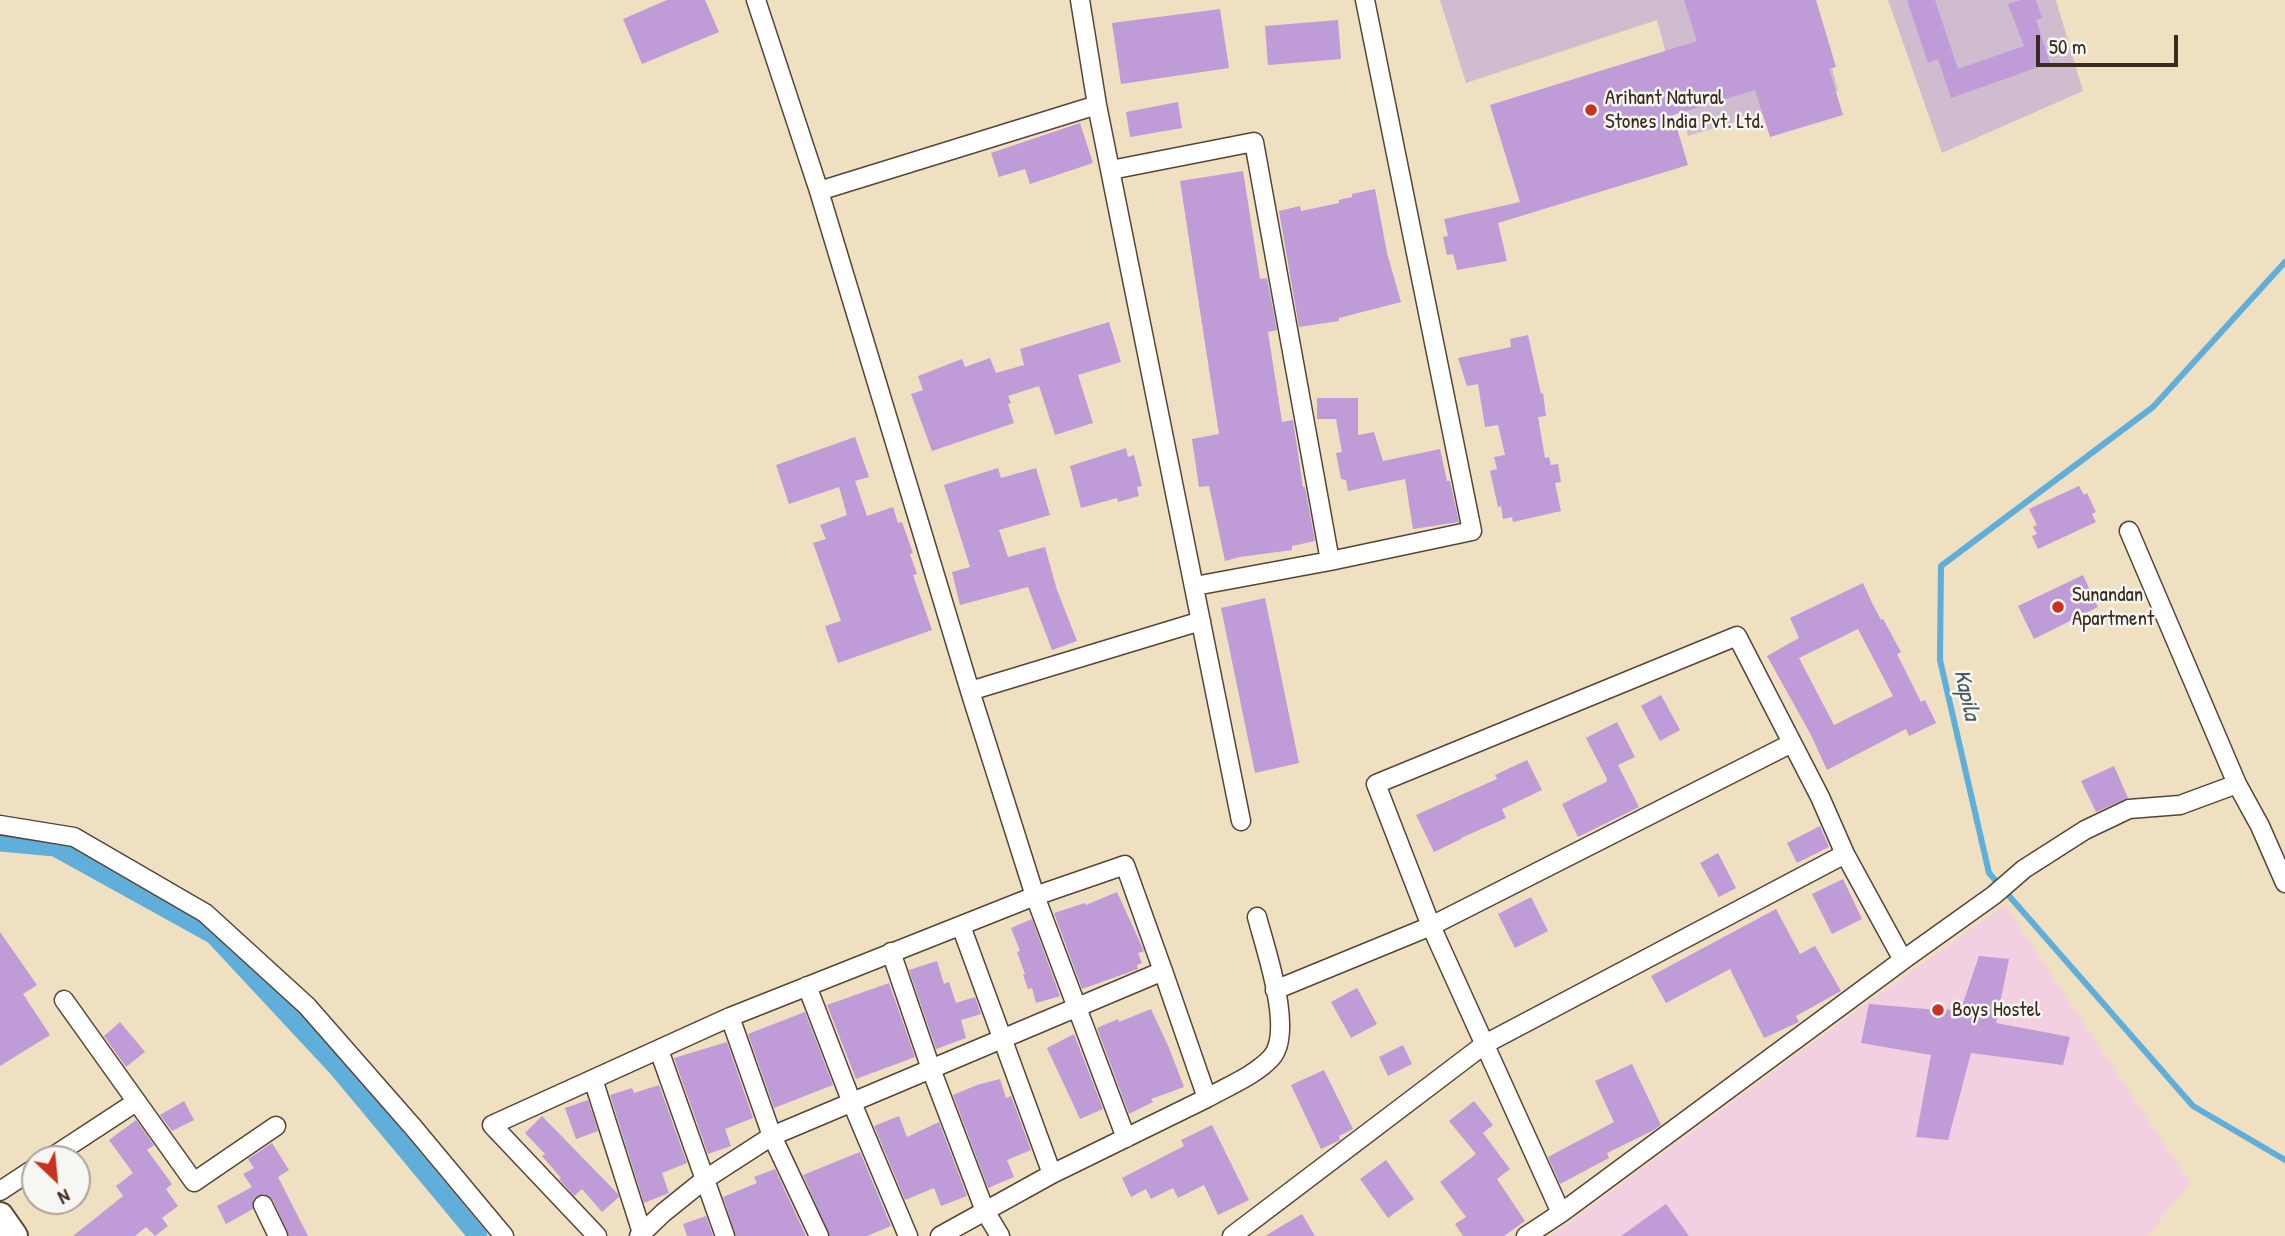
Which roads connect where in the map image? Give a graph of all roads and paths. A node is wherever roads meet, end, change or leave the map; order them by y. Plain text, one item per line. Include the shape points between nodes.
1 (756, 0) edge
2 (1080, 0) edge
3 (1365, 0) edge
4 (1097, 105) junction
5 (1111, 170) junction
6 (819, 191) junction
7 (2129, 531) dead end
8 (1330, 561) junction
9 (1195, 586) junction
10 (1201, 621) junction
11 (971, 691) junction
12 (1792, 743) junction
13 (2237, 783) junction
14 (1241, 821) dead end
15 (0, 825) edge
16 (1845, 854) junction
17 (2285, 883) edge
18 (1035, 895) junction
19 (1257, 917) dead end
20 (961, 926) junction
21 (1431, 926) junction
22 (891, 953) junction
23 (1903, 960) junction
24 (1163, 971) junction
25 (807, 986) junction
26 (1275, 990) junction
27 (64, 1000) dead end
28 (1078, 1007) junction
29 (730, 1017) junction
30 (1003, 1039) junction
31 (1485, 1044) junction
32 (659, 1051) junction
33 (930, 1069) junction
34 (593, 1079) junction
35 (1207, 1098) junction
36 (136, 1102) junction
37 (852, 1103) junction
38 (276, 1126) dead end
39 (772, 1136) junction
40 (1126, 1138) junction
41 (70, 1145) edge
42 (1052, 1174) junction
43 (21, 1177) edge
44 (704, 1181) junction
45 (0, 1191) edge
46 (263, 1205) dead end
47 (985, 1211) junction
48 (1561, 1213) junction
49 (0, 1216) edge
50 (641, 1234) edge
51 (14, 1236) edge
52 (278, 1236) edge
53 (504, 1236) edge
54 (597, 1236) edge
55 (725, 1236) edge
56 (819, 1236) edge
57 (908, 1236) edge
58 (940, 1236) edge
59 (1000, 1236) edge
60 (1232, 1236) edge
61 (1526, 1236) edge

1 - 6 street
2 - 4 street
3 - 8 street via 1472,531
4 - 5 street
4 - 6 street
5 - 8 street via 1254,142
5 - 9 street
6 - 11 street
7 - 13 street
8 - 9 street
9 - 10 street
10 - 11 street
10 - 14 street
11 - 18 street
12 - 16 street
12 - 21 street
12 - 21 street via 1737,636 1376,784
13 - 17 street
13 - 23 street via 2180,804 2129,809 2085,830 2024,869
15 - 53 street via 74,837 205,913 307,1006
16 - 23 street
16 - 31 street
18 - 20 street
18 - 24 street via 1125,865
18 - 28 street
19 - 26 street
20 - 22 street
20 - 30 street
21 - 26 street
21 - 31 street
22 - 25 street
22 - 33 street
23 - 48 street
24 - 28 street
24 - 35 street
25 - 29 street
25 - 37 street
26 - 35 street via 1281,1032 1274,1056
27 - 36 street
28 - 30 street
28 - 40 street
29 - 32 street
29 - 39 street
30 - 33 street
30 - 42 street
31 - 48 street
31 - 60 street
32 - 34 street
32 - 44 street
33 - 37 street
33 - 47 street
34 - 50 street
34 - 54 street via 492,1125
35 - 40 street
36 - 38 street via 194,1182
36 - 41 street
37 - 39 street
37 - 57 street
39 - 44 street
39 - 56 street
40 - 42 street
42 - 47 street
43 - 45 street
44 - 50 street
44 - 55 street
46 - 52 street
47 - 58 street
47 - 59 street
48 - 61 street
49 - 51 main road

